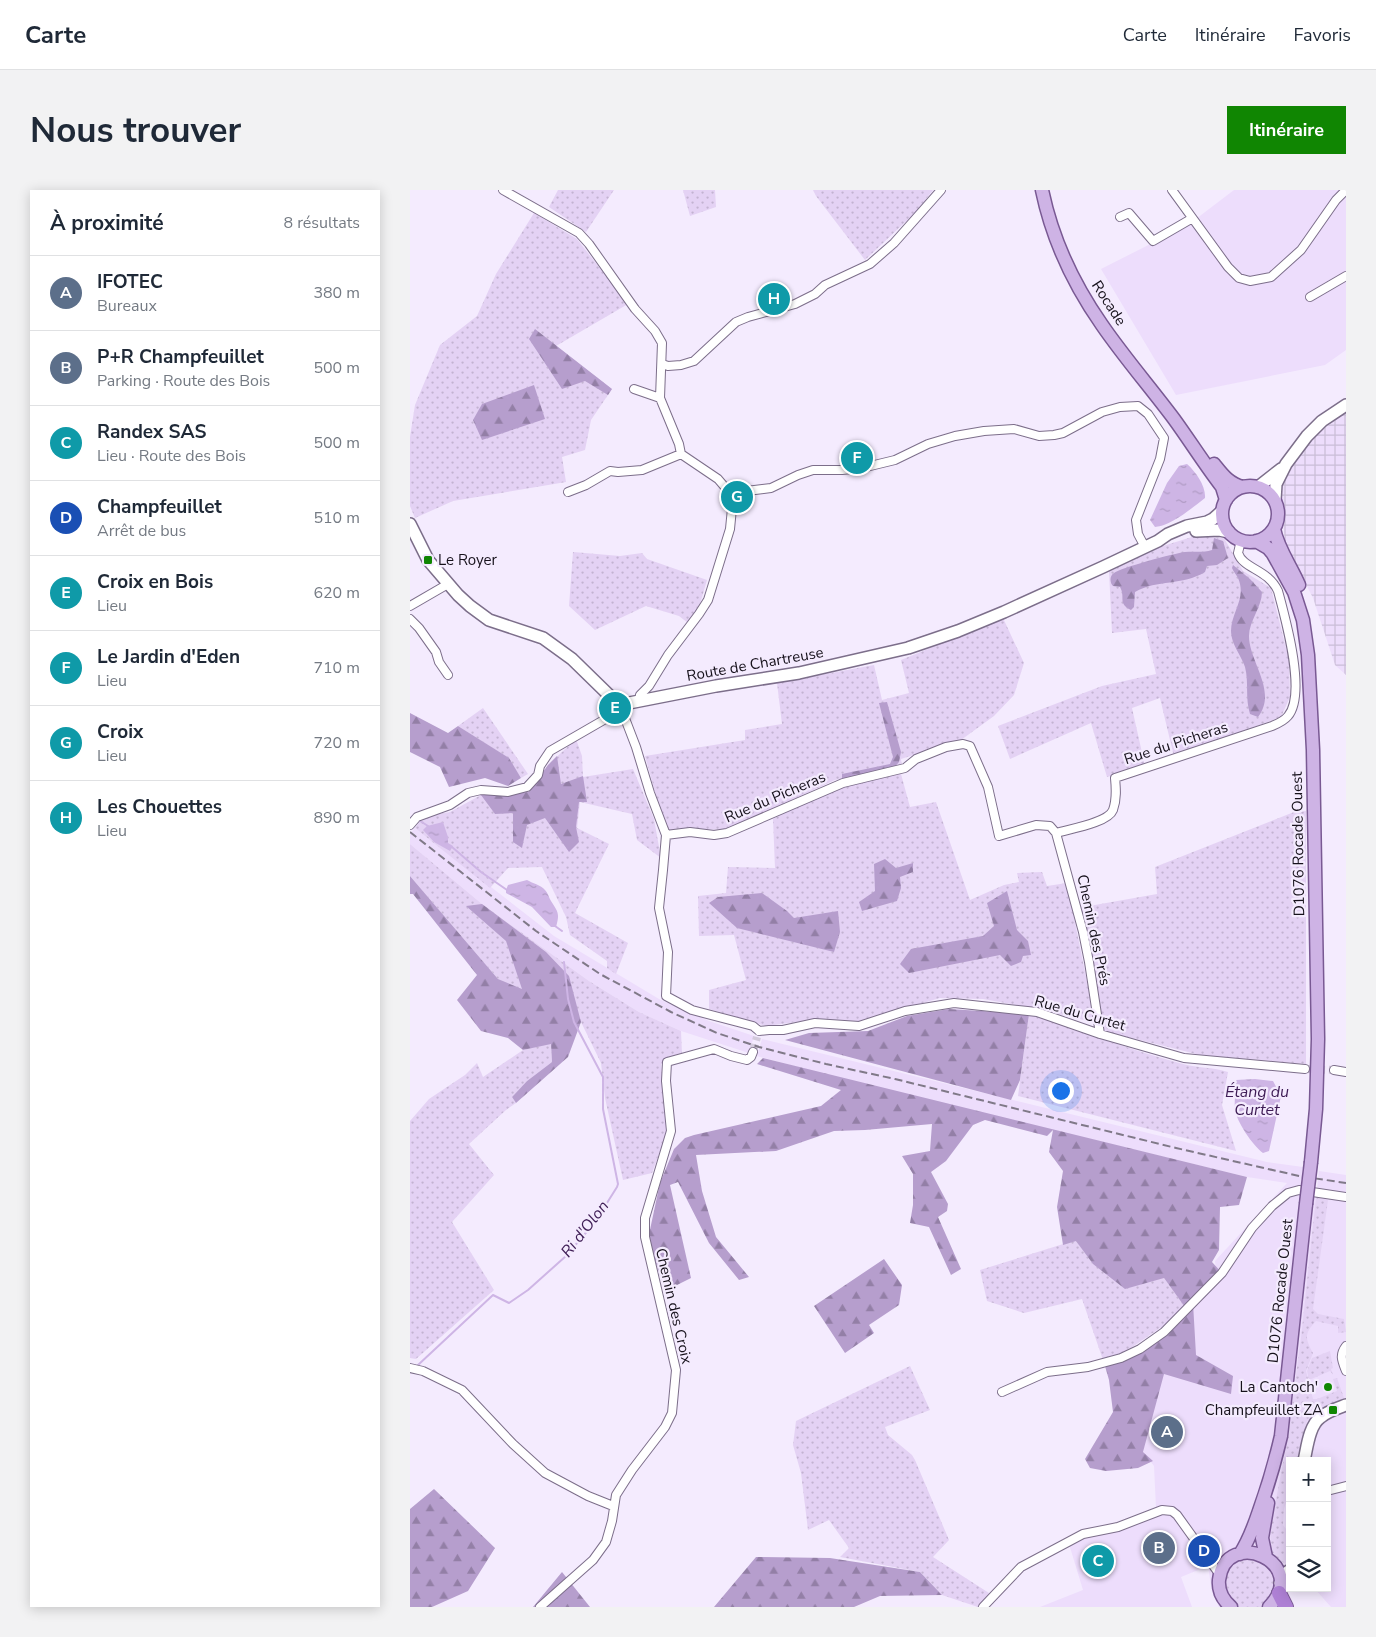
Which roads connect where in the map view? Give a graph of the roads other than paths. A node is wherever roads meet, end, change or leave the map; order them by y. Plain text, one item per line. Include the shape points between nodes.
1 (503, 190) edge
2 (941, 190) edge
3 (1042, 190) edge
4 (1172, 190) edge
5 (1344, 192) edge
6 (1120, 217) dead end
7 (1191, 219) junction
8 (1346, 276) edge
9 (1310, 297) dead end
10 (662, 364) junction
11 (634, 389) dead end
12 (660, 398) junction
13 (1346, 405) edge
14 (1174, 419) junction
15 (681, 454) junction
16 (1286, 464) junction
17 (1243, 487) junction
18 (1258, 487) junction
19 (568, 492) dead end
20 (730, 493) junction
21 (1275, 500) junction
22 (1224, 505) junction
23 (410, 524) edge
24 (1274, 529) junction
25 (1229, 532) junction
26 (1241, 540) junction
27 (1158, 541) junction
28 (1256, 541) junction
29 (1145, 547) junction
30 (448, 584) junction
31 (410, 606) edge
32 (410, 619) edge
33 (448, 675) dead end
34 (639, 701) junction
35 (621, 707) junction
36 (1313, 750) junction
37 (410, 825) edge
38 (1056, 833) junction
39 (666, 835) junction
40 (1100, 1034) junction
41 (753, 1052) dead end
42 (1305, 1069) tunnel mouth
43 (1334, 1070) tunnel mouth
44 (1346, 1072) edge
45 (1346, 1197) edge
46 (1346, 1346) edge
47 (410, 1368) edge
48 (1346, 1371) edge
49 (1002, 1392) dead end
50 (1346, 1405) edge
51 (1305, 1457) edge
52 (1272, 1471) junction
53 (1346, 1486) edge
54 (1331, 1489) edge
55 (613, 1506) junction
56 (1204, 1551) junction
57 (1240, 1554) junction
58 (1266, 1557) junction
59 (1228, 1561) junction
60 (1276, 1567) junction
61 (1286, 1568) edge
62 (1220, 1575) junction
63 (1286, 1576) edge
64 (1280, 1588) junction
65 (540, 1607) edge
66 (982, 1607) edge
67 (1231, 1607) edge
68 (1269, 1607) edge
69 (1286, 1607) edge

1 - 10 street via 579,233 655,331 662,343
2 - 10 street via 894,243 870,264 825,285 795,304 736,322 694,361 681,365
3 - 14 main road, Rocade via 1062,252 1087,301
4 - 7 street
5 - 7 street via 1301,250 1271,277 1250,281 1239,278 1228,267
6 - 7 street via 1129,213 1153,241
8 - 9 street
10 - 12 street
11 - 12 street
12 - 15 street
13 - 16 main road via 1322,421
14 - 17 main road, Rocade via 1228,480
14 - 22 main road, Rocade via 1222,487
15 - 19 street via 642,470 610,471
15 - 20 street via 718,479
16 - 18 main road
16 - 21 main road via 1276,484
17 - 18 main road
17 - 22 main road via 1230,494
18 - 21 main road
20 - 29 street via 771,488 813,470 852,469 895,460 928,444 955,436 1018,430 1039,436 1054,435 1102,412 1138,406 1148,414 1164,438 1160,459 1136,520 1138,534
20 - 34 street via 733,498 730,529 708,600 640,695
21 - 24 main road via 1278,515
22 - 25 main road via 1223,519
22 - 27 main road, Route de Chartreuse via 1213,519 1178,530
23 - 30 main road via 428,560
24 - 28 main road via 1270,535
24 - 36 main road via 1276,541 1302,594 1312,632 1315,662
25 - 26 main road
25 - 27 main road, Route de Chartreuse via 1189,532
26 - 28 main road
26 - 38 street, Rue du Picheras via 1238,553 1242,561 1267,576 1278,591 1293,660 1295,697 1292,711 1282,722 1272,726 1115,778 1113,812 1103,820
27 - 29 main road, Route de Chartreuse
28 - 36 main road, D1076 Rocade Ouest via 1273,554 1294,592 1303,620
29 - 34 main road, Route de Chartreuse via 986,620 908,648 799,673
30 - 31 street
30 - 35 main road via 489,620 543,638 572,659
32 - 33 street via 436,652
34 - 35 main road, Route de Chartreuse
35 - 37 street via 550,751 527,787 508,792 481,790 468,793 450,805 417,817
35 - 39 street
36 - 52 main road, D1076 Rocade Ouest, bridge via 1316,1109 1281,1436
38 - 39 street, Rue du Picheras via 1050,826 1036,825 999,836 988,787 970,746 963,744 916,759 905,768 843,783 727,833
38 - 40 street, Chemin des Prés via 1083,932
39 - 40 street, Rue du Curtet via 659,908 668,952 666,996 692,1010 752,1026 758,1034 815,1023 859,1026 905,1012 954,1003 1036,1012
40 - 42 street, Rue du Curtet via 1184,1058
41 - 55 street, Chemin des Croix via 747,1060 714,1050 667,1062 671,1131 645,1218 645,1237 676,1370 672,1414 632,1470
43 - 44 street
45 - 49 street via 1299,1190 1288,1193 1252,1228 1222,1273 1164,1332 1140,1349 1099,1365 1047,1372
46 - 48 street via 1341,1358
47 - 55 street via 462,1390 512,1444 545,1473
50 - 51 main road via 1319,1417
52 - 57 main road via 1247,1544
52 - 58 main road via 1262,1538
53 - 54 street
55 - 65 street, Chemin des Croix via 606,1542 593,1560
56 - 59 street
56 - 62 street
56 - 66 street via 1177,1515 1162,1510 1118,1527 1083,1534 1021,1567
57 - 58 main road via 1258,1553
57 - 59 main road
58 - 60 main road
59 - 62 main road
60 - 61 main road
60 - 64 main road
62 - 67 main road via 1221,1594
63 - 64 main road
64 - 68 main road
64 - 69 highway

